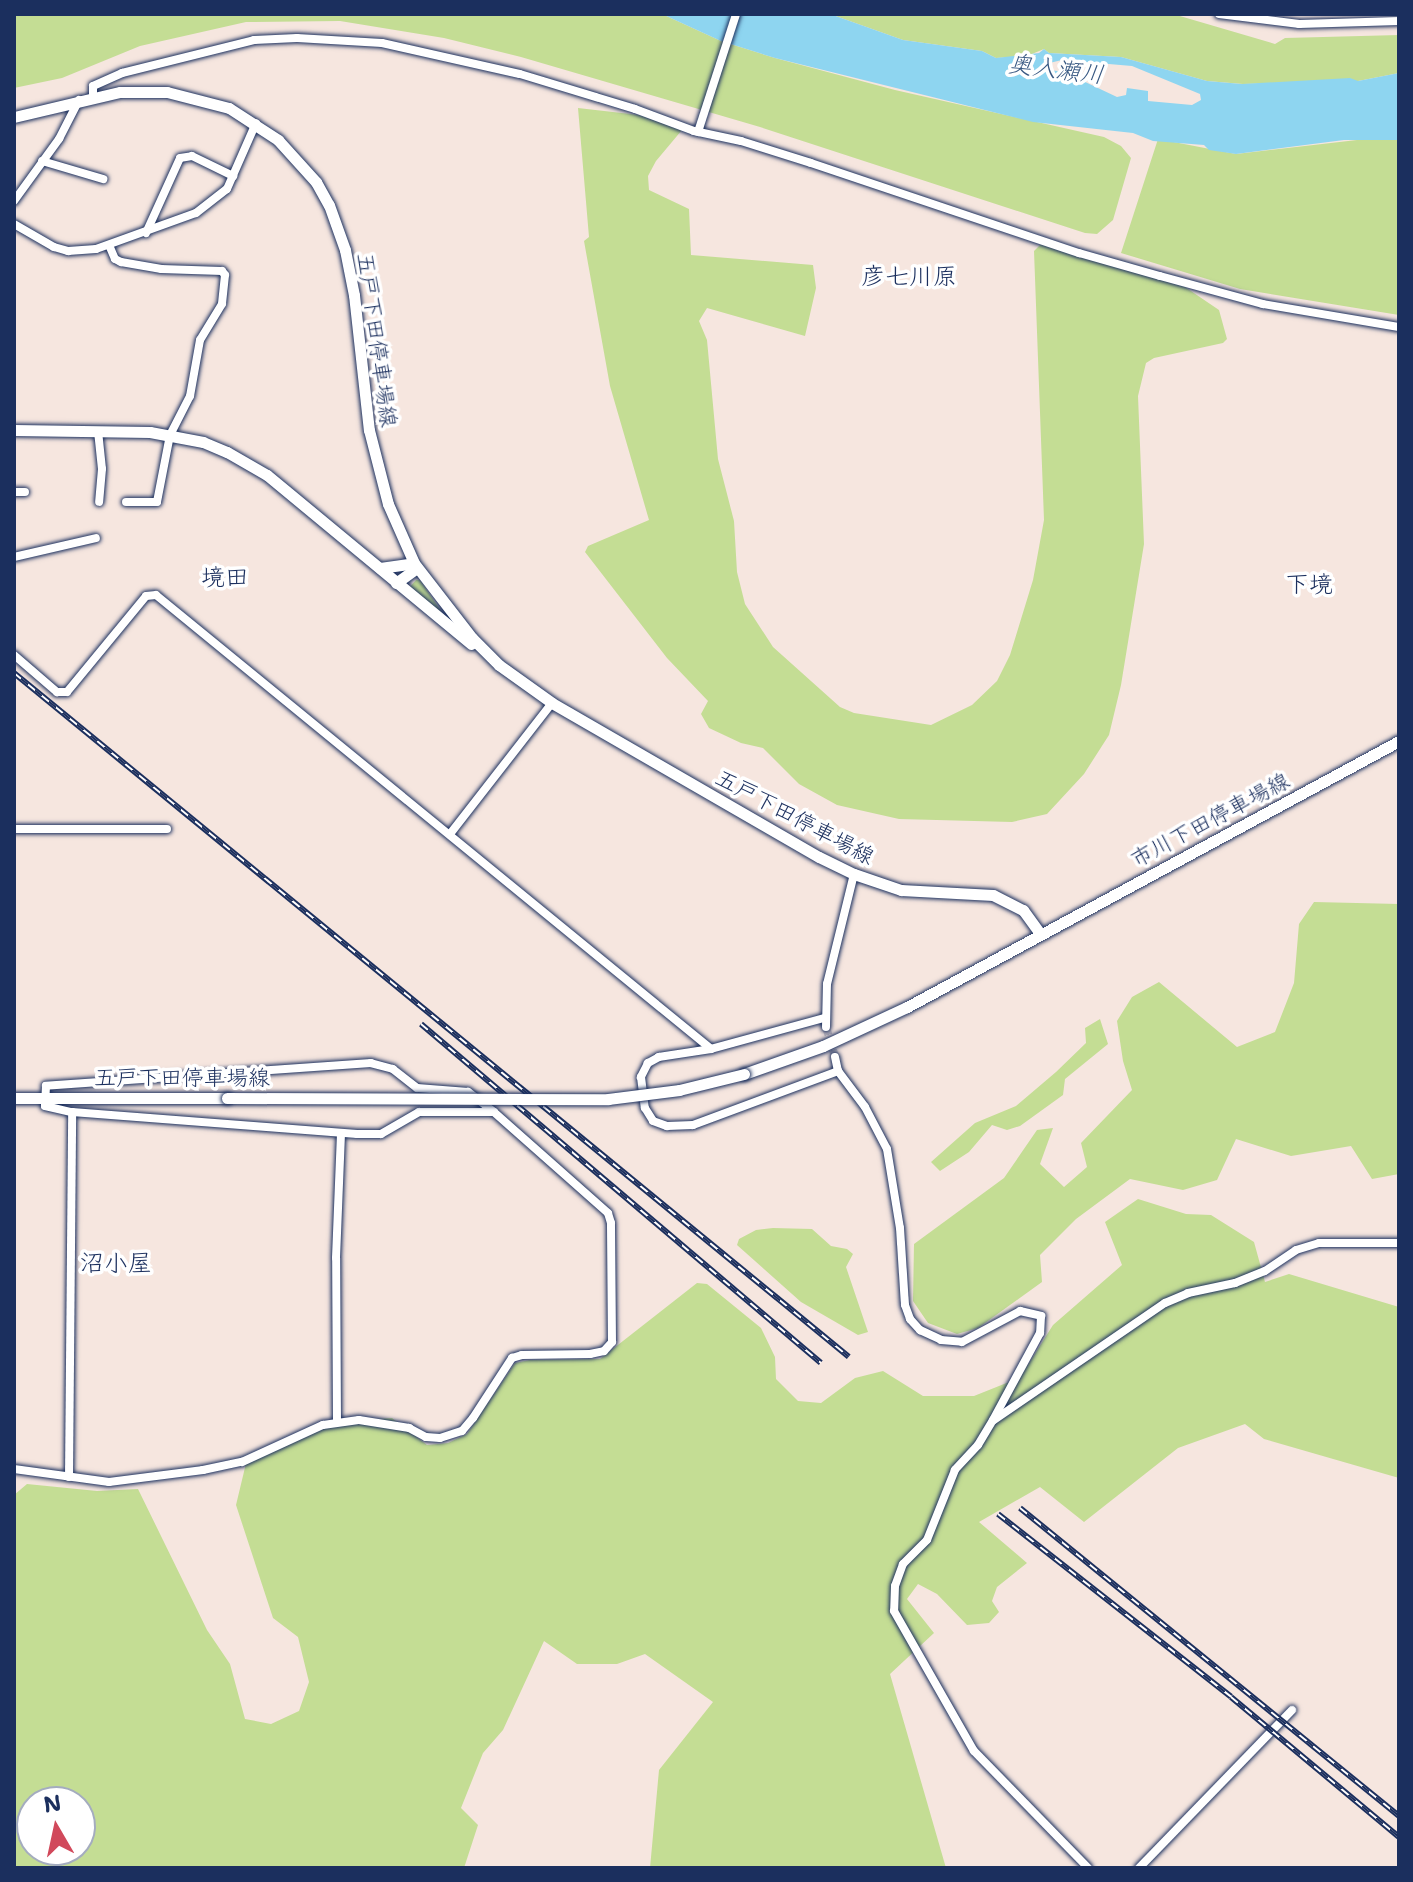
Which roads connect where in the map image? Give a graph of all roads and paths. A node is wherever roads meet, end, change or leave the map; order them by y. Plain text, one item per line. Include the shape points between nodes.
1 (736, 14) edge
2 (1219, 14) edge
3 (1235, 16) edge
4 (1399, 21) edge
5 (93, 97) junction
6 (79, 100) junction
7 (14, 117) edge
8 (256, 123) junction
9 (700, 129) junction
10 (42, 161) junction
11 (233, 176) junction
12 (103, 179) dead end
13 (14, 201) edge
14 (14, 224) edge
15 (145, 234) junction
16 (109, 245) junction
17 (1399, 327) edge
18 (14, 430) edge
19 (98, 431) junction
20 (170, 435) junction
21 (14, 492) edge
22 (25, 492) dead end
23 (99, 502) dead end
24 (126, 502) dead end
25 (96, 538) dead end
26 (14, 557) edge
27 (415, 565) junction
28 (380, 568) junction
29 (396, 583) junction
30 (484, 651) junction
31 (14, 655) edge
32 (552, 703) junction
33 (1399, 741) edge
34 (14, 829) edge
35 (167, 829) dead end
36 (450, 834) junction
37 (854, 874) junction
38 (1040, 933) junction
39 (711, 1049) junction
40 (835, 1057) tunnel mouth
41 (838, 1071) junction
42 (14, 1098) edge
43 (43, 1099) junction
44 (72, 1112) junction
45 (494, 1112) junction
46 (341, 1133) junction
47 (1399, 1243) edge
48 (993, 1420) junction
49 (337, 1422) junction
50 (14, 1469) edge
51 (69, 1477) junction
52 (1292, 1710) dead end
53 (1088, 1868) edge
54 (1139, 1868) edge

1 - 9 street
2 - 3 street
3 - 4 street via 1299,24
5 - 6 main road, 五戸下田停車場線
5 - 8 main road, 五戸下田停車場線 via 143,91 189,96
5 - 9 street via 98,82 219,47 254,40 331,38 382,43 506,71
6 - 7 main road, 五戸下田停車場線
6 - 10 street
8 - 11 street
8 - 27 main road, 五戸下田停車場線 via 299,160 339,228 354,295 374,458
9 - 17 street via 1160,276 1263,304
10 - 12 street
10 - 13 street
11 - 15 street via 210,204
11 - 15 street via 184,155
14 - 16 street via 68,251
15 - 16 street
16 - 20 street via 121,262 225,275 222,304 200,340 190,396
18 - 19 main road
19 - 20 main road
19 - 23 street
20 - 24 street via 157,502
20 - 28 main road via 203,442 256,468
21 - 22 street
25 - 26 street
27 - 28 main road
27 - 29 main road
27 - 30 main road, 五戸下田停車場線
28 - 29 main road
29 - 30 main road
30 - 32 main road, 五戸下田停車場線
31 - 36 street via 57,692 67,692 146,596 156,595
32 - 36 street
32 - 37 main road, 五戸下田停車場線
33 - 38 main road, 市川下田停車場線
34 - 35 street
36 - 39 street
37 - 38 main road, 五戸下田停車場線 via 901,890 993,895 1023,910
37 - 39 street via 827,984 825,1023
38 - 43 main road, 五戸下田停車場線, bridge via 907,1007 823,1046 679,1090 608,1099
39 - 41 street via 648,1063 641,1085 653,1121 693,1125
40 - 41 street
41 - 48 street via 887,1149 910,1319 941,1340 962,1342 1020,1311 1041,1316 1040,1333
42 - 43 main road, 五戸下田停車場線
43 - 44 street via 50,1108
43 - 45 street via 46,1086 57,1083 371,1063 393,1069 417,1088 468,1092
44 - 46 street
44 - 51 street
45 - 46 street via 419,1112 381,1134
45 - 49 street via 608,1213 612,1342 604,1351 590,1354 512,1358 468,1425 440,1438 359,1420
46 - 49 street
47 - 48 street via 1319,1243 1235,1283 1165,1303
48 - 53 street via 955,1470 927,1540 903,1564 894,1611 974,1751
49 - 51 street via 242,1462 109,1482
50 - 51 street
52 - 54 street

